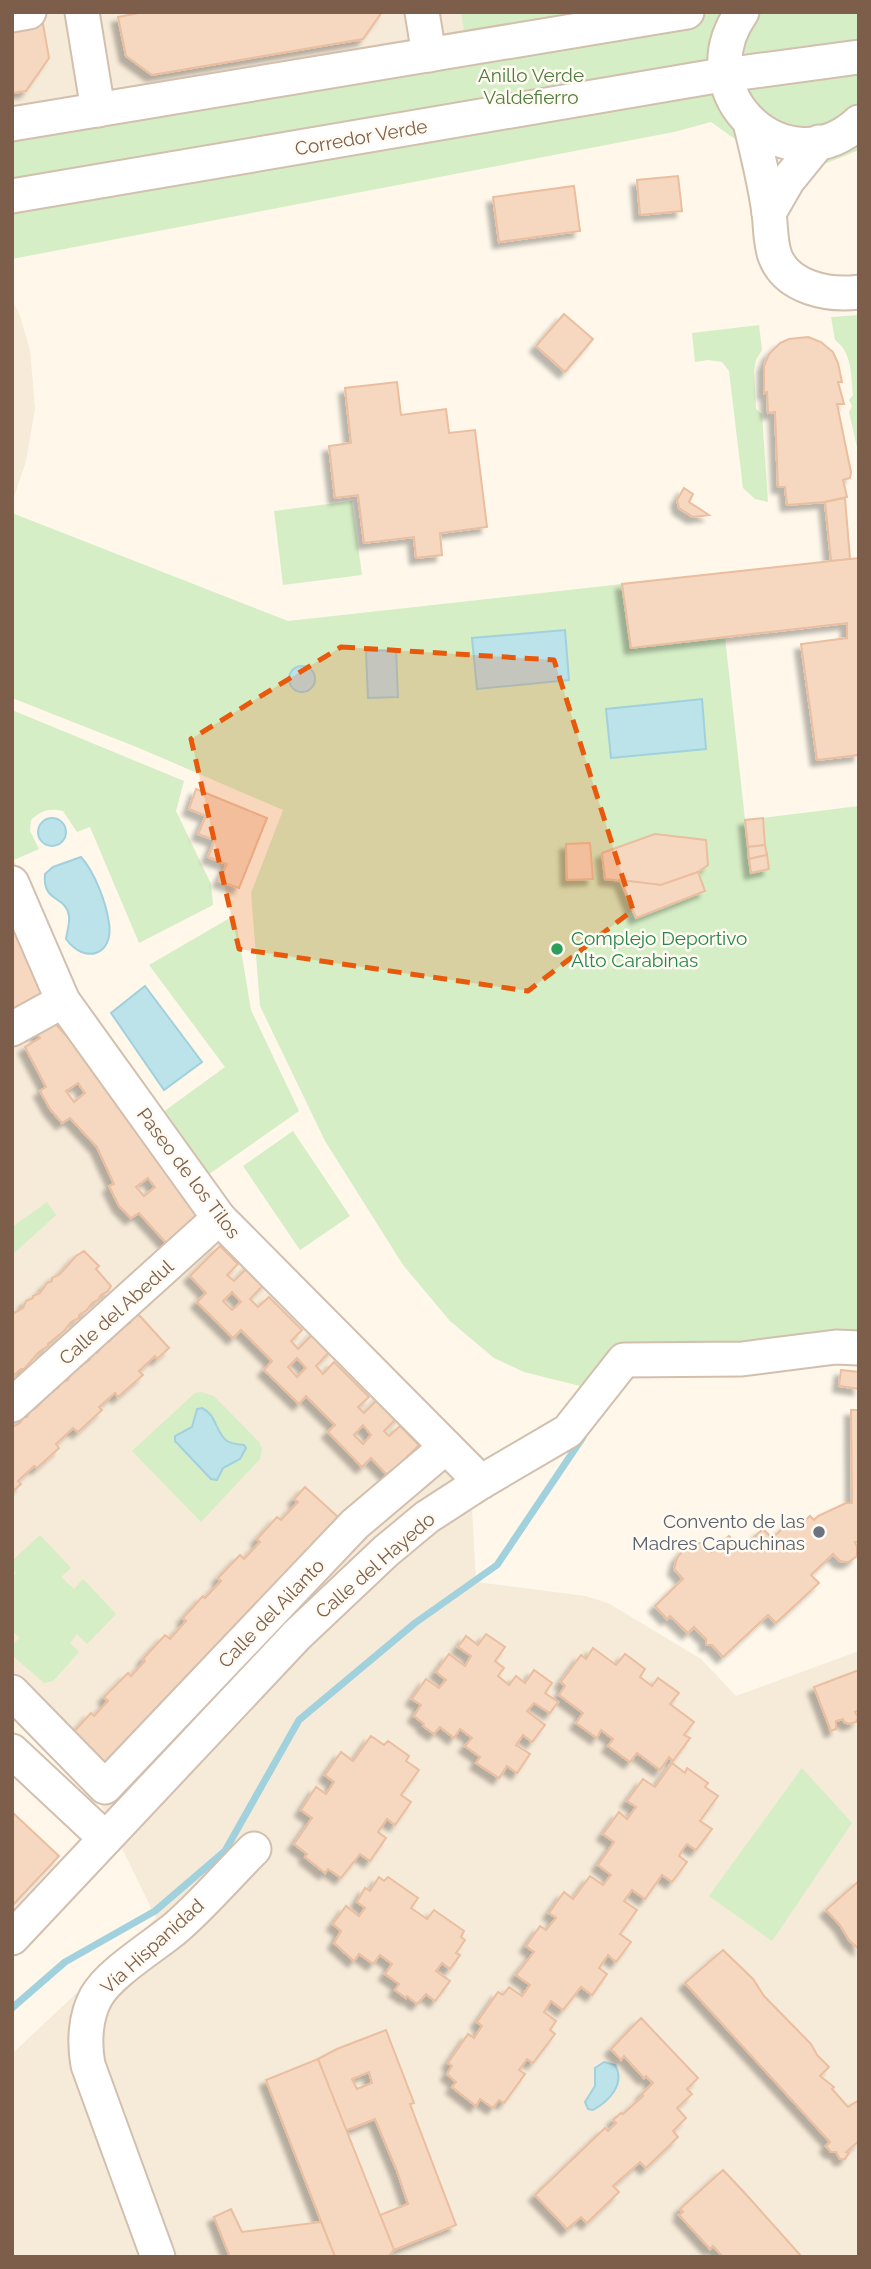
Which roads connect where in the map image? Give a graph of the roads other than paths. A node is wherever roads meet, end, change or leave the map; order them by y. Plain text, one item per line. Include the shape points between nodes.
1 (29, 12) edge
2 (82, 12) edge
3 (422, 12) edge
4 (687, 12) edge
5 (742, 12) edge
6 (12, 15) edge
7 (569, 22) edge
8 (429, 55) junction
9 (859, 57) edge
10 (98, 110) junction
11 (750, 122) junction
12 (859, 122) edge
13 (12, 124) edge
14 (819, 142) junction
15 (12, 196) edge
16 (769, 213) junction
17 (859, 292) edge
18 (12, 883) edge
19 (62, 1001) junction
20 (12, 1030) edge
21 (219, 1218) junction
22 (859, 1348) edge
23 (12, 1405) edge
24 (446, 1447) junction
25 (481, 1482) junction
26 (12, 1692) edge
27 (12, 1751) edge
28 (105, 1838) junction
29 (254, 1849) dead end
30 (12, 1938) edge
31 (158, 2257) edge

1 - 6 street
2 - 10 street
3 - 8 street
4 - 7 street
5 - 11 street via 727,41 725,75 730,95
7 - 8 street
8 - 10 street
9 - 15 street, Corredor Verde via 725,75
10 - 13 street
11 - 14 street via 774,138 801,144
11 - 16 street
12 - 14 street
14 - 16 street
16 - 17 street via 775,256 790,275 823,292
18 - 19 street, Paseo de los Tilos
19 - 20 street
19 - 21 street, Paseo de los Tilos
21 - 23 street, Calle del Abedul
21 - 24 street, Paseo de los Tilos
22 - 25 street, Calle del Hayedo via 742,1359 624,1360 568,1430
24 - 25 street, Paseo de los Tilos
24 - 26 street, Calle del Ailanto via 355,1524 105,1787
25 - 28 street, Calle del Hayedo via 427,1517 341,1592
27 - 28 street
28 - 30 street, Calle del Hayedo
29 - 31 street, Vía Hispanidad via 179,1925 109,1981 96,1996 87,2025 88,2066

